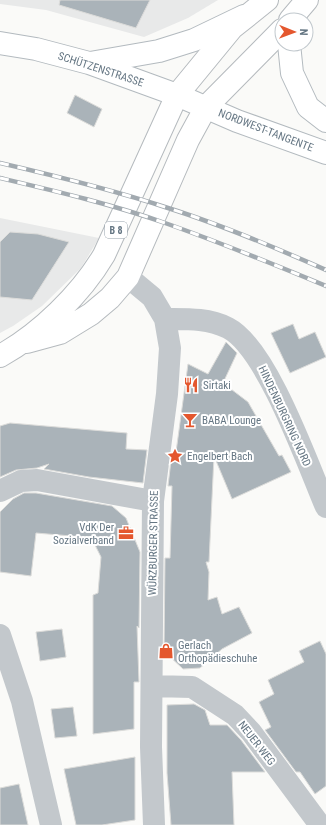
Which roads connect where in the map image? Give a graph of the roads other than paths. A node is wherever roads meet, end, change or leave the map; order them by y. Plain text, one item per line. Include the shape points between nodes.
1 (267, 0) edge
2 (307, 0) edge
3 (297, 12) edge
4 (249, 14) junction
5 (274, 38) edge
6 (0, 43) edge
7 (290, 52) edge
8 (89, 63) junction
9 (177, 96) junction
10 (206, 107) junction
11 (326, 121) edge
12 (326, 153) edge
13 (128, 277) junction
14 (165, 319) junction
15 (22, 343) junction
16 (0, 356) edge
17 (0, 491) edge
18 (152, 501) junction
19 (326, 507) edge
20 (0, 635) edge
21 (152, 686) junction
22 (52, 825) edge
23 (154, 825) edge
24 (320, 825) edge

1 - 4 main road, B 8
2 - 3 main road
4 - 8 main road via 194,40 159,51
4 - 9 main road, B 8 via 232,28
5 - 10 main road, B 8
6 - 8 main road, SCHÜTZENSTRASSE via 36,49
7 - 11 main road via 292,73 308,107
8 - 9 main road, SCHÜTZENSTRASSE
9 - 10 main road, SCHÜTZENSTRASSE
9 - 15 main road, B 8 via 94,273 75,295
10 - 12 main road, NORDWEST-TANGENTE
10 - 13 main road, B 8 via 188,140
13 - 14 street, WÜRZBURGER STRASSE via 152,297
13 - 15 main road, B 8 via 110,298 91,314 60,332
14 - 18 street, WÜRZBURGER STRASSE via 170,348 167,394
14 - 19 street, HINDENBURGRING NORD via 199,318 228,328 248,346 262,365 284,408
15 - 16 main road, B 8
17 - 18 street via 21,481 37,480
18 - 21 street, WÜRZBURGER STRASSE
20 - 22 street via 22,701
21 - 23 street, WÜRZBURGER STRASSE
21 - 24 street, NEUER WEG via 192,687 235,715 251,732

